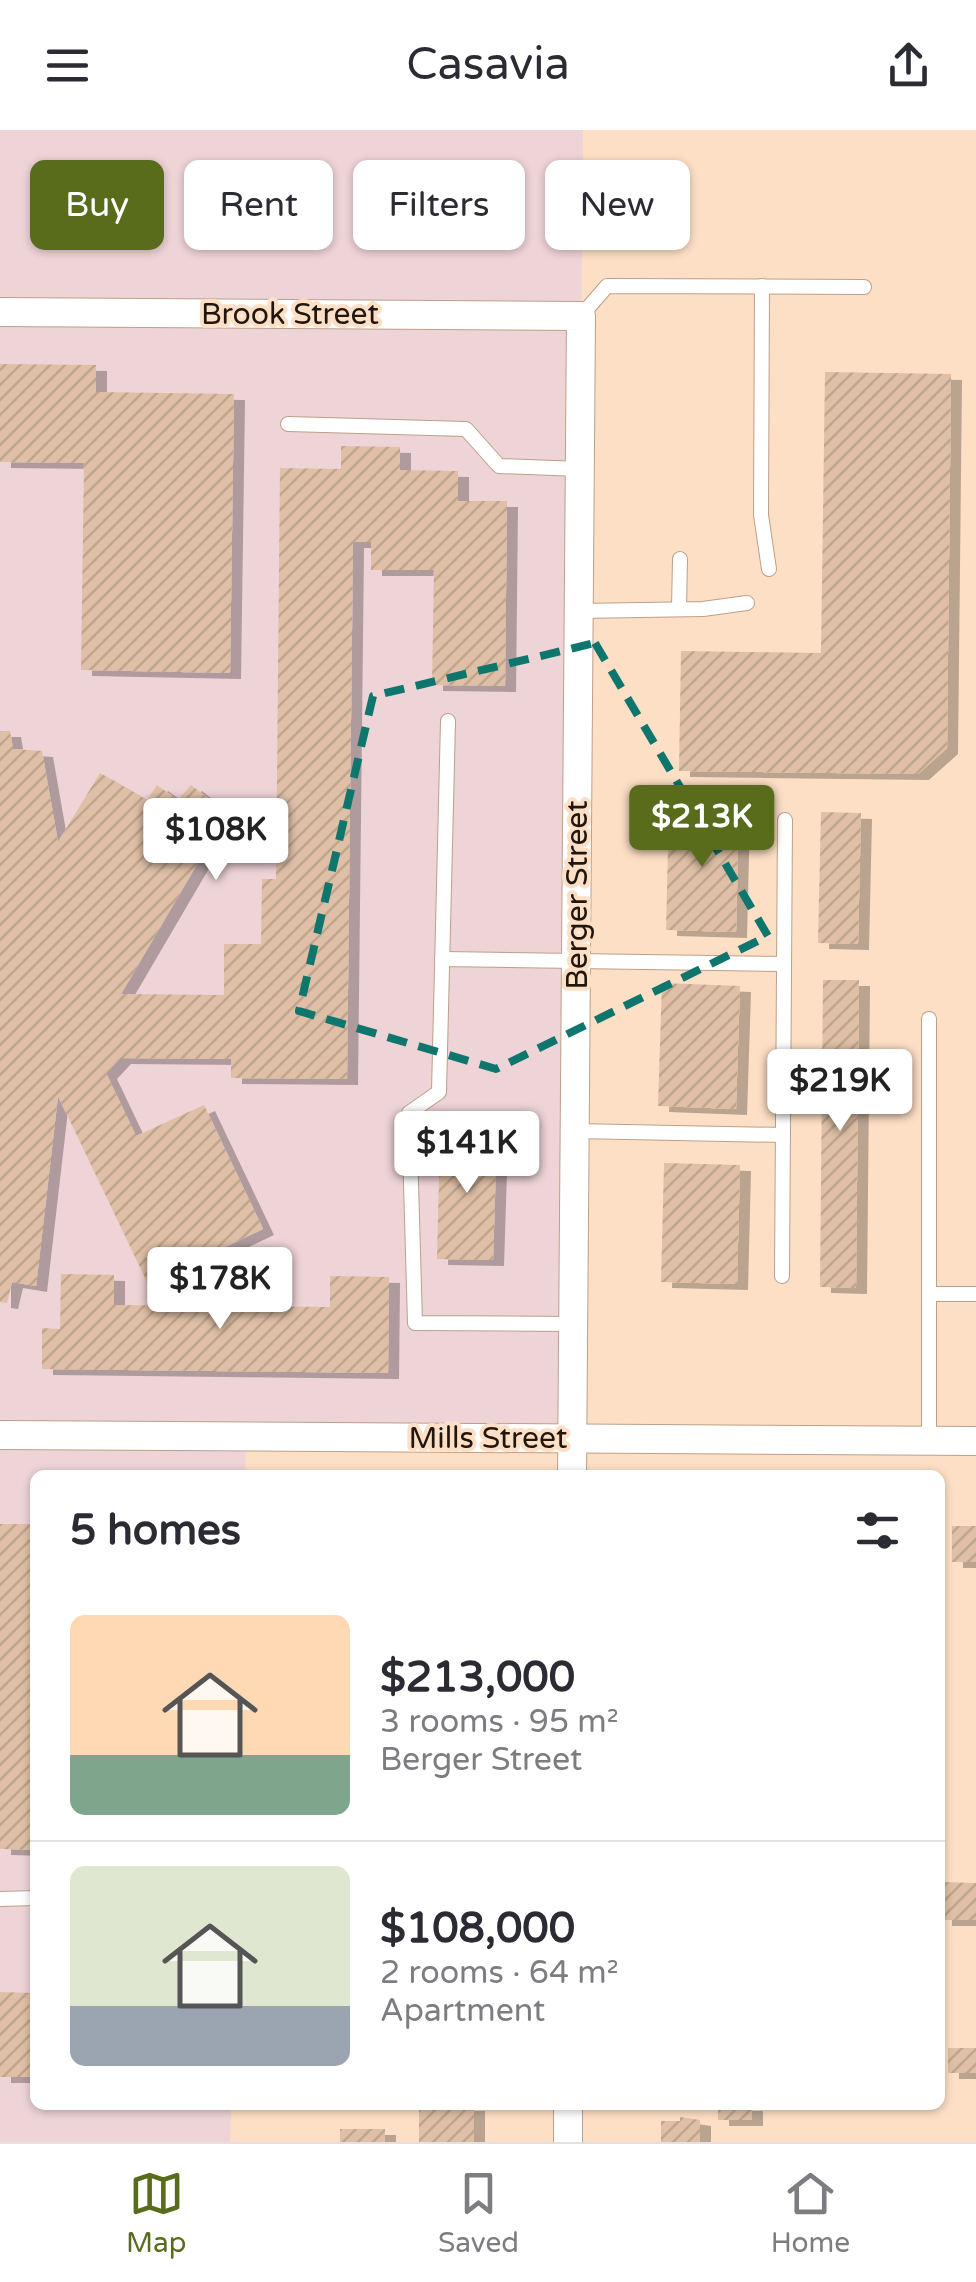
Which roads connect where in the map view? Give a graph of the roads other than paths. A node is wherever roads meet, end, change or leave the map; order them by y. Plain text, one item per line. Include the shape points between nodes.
1 (762, 286) junction
2 (864, 288) dead end
3 (0, 312) edge
4 (581, 316) junction
5 (288, 424) dead end
6 (580, 469) junction
7 (680, 558) dead end
8 (769, 569) dead end
9 (747, 604) dead end
10 (579, 610) junction
11 (679, 610) junction
12 (448, 721) dead end
13 (785, 820) dead end
14 (442, 958) junction
15 (576, 960) junction
16 (784, 964) junction
17 (929, 1019) dead end
18 (575, 1130) junction
19 (783, 1135) junction
20 (782, 1276) dead end
21 (929, 1294) junction
22 (976, 1294) edge
23 (574, 1324) junction
24 (0, 1435) edge
25 (573, 1438) junction
26 (929, 1441) junction
27 (976, 1441) edge
28 (572, 1470) edge
29 (30, 1898) edge
30 (0, 1899) edge
31 (568, 2110) edge
32 (568, 2142) edge

1 - 2 lane
1 - 4 lane via 607,286
1 - 8 lane via 761,516
3 - 4 street, Brook Street
4 - 6 street, Berger Street
5 - 6 lane via 466,429 499,466
6 - 10 street, Berger Street
7 - 11 lane
9 - 11 lane
10 - 11 lane
10 - 15 street, Berger Street
12 - 14 lane
13 - 16 lane
14 - 15 lane
14 - 23 lane via 439,1092 409,1114 414,1322
15 - 16 lane
15 - 18 street, Berger Street
16 - 19 lane
17 - 21 lane
18 - 19 lane
18 - 23 street, Berger Street
19 - 20 lane
21 - 22 lane
21 - 26 lane
23 - 25 street, Berger Street
24 - 25 street, Mills Street
25 - 26 street, Mills Street
25 - 28 street, Berger Street
26 - 27 street, Mills Street
29 - 30 lane
31 - 32 street

